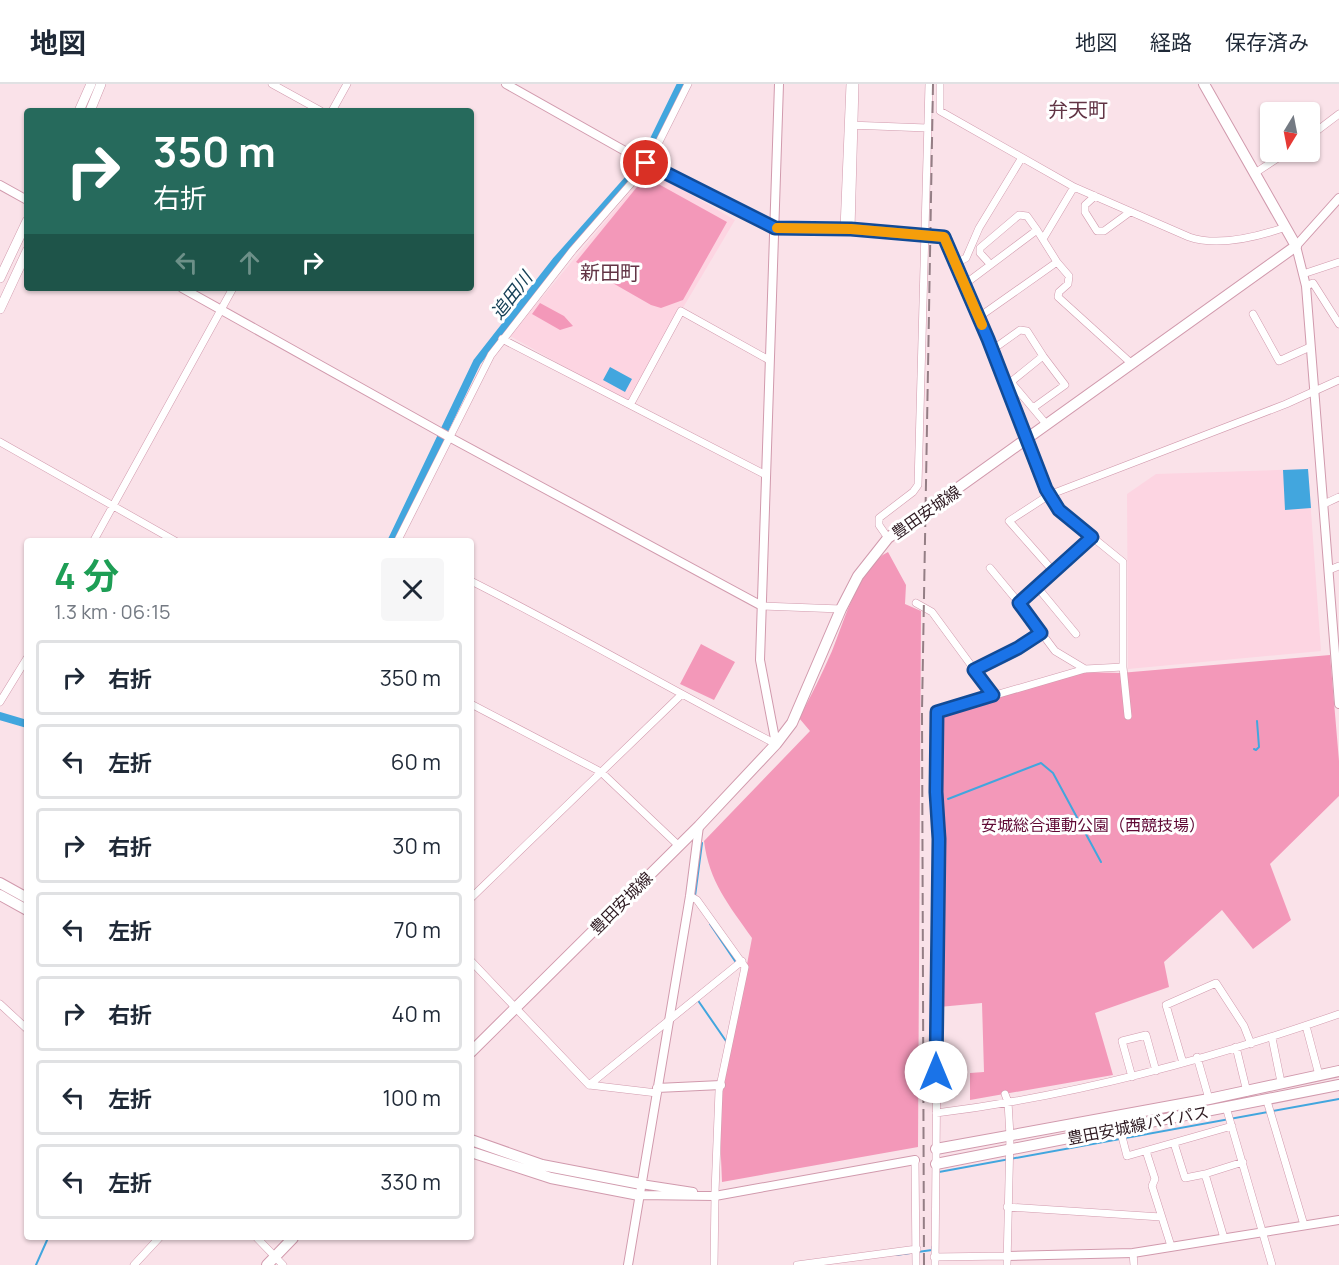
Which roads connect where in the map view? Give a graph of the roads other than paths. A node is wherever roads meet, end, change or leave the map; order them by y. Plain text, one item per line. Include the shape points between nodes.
1 (91, 84) edge
2 (101, 84) edge
3 (273, 84) edge
4 (347, 84) edge
5 (506, 84) edge
6 (688, 84) edge
7 (779, 84) edge
8 (850, 84) edge
9 (855, 84) edge
10 (929, 84) edge
11 (940, 84) edge
12 (1204, 84) edge
13 (80, 108) edge
14 (91, 108) edge
15 (316, 108) edge
16 (334, 108) edge
17 (1339, 114) edge
18 (851, 125) junction
19 (927, 128) junction
20 (1320, 128) edge
21 (1022, 159) junction
22 (645, 162) junction
23 (1272, 162) edge
24 (1255, 173) junction
25 (0, 185) edge
26 (1074, 187) junction
27 (1095, 196) junction
28 (24, 198) edge
29 (1339, 198) edge
30 (1130, 212) junction
31 (24, 227) edge
32 (1286, 227) junction
33 (775, 228) junction
34 (848, 229) junction
35 (1037, 230) junction
36 (923, 236) junction
37 (1042, 239) junction
38 (1296, 246) junction
39 (24, 257) edge
40 (1057, 261) junction
41 (1339, 262) edge
42 (956, 263) junction
43 (990, 264) junction
44 (1303, 274) junction
45 (0, 278) edge
46 (965, 284) junction
47 (1306, 286) junction
48 (187, 291) edge
49 (231, 291) edge
50 (0, 309) edge
51 (221, 310) junction
52 (1253, 314) dead end
53 (979, 317) junction
54 (1338, 322) edge
55 (502, 339) junction
56 (1310, 347) junction
57 (992, 351) junction
58 (1043, 356) junction
59 (769, 360) junction
60 (1132, 364) junction
61 (1339, 380) edge
62 (1008, 382) junction
63 (1314, 393) junction
64 (630, 405) junction
65 (1033, 408) junction
66 (1047, 425) junction
67 (445, 435) junction
68 (1027, 440) junction
69 (0, 442) edge
70 (766, 475) junction
71 (1049, 495) junction
72 (1339, 497) edge
73 (1324, 504) junction
74 (113, 506) junction
75 (1092, 537) junction
76 (95, 538) edge
77 (170, 538) edge
78 (399, 538) edge
79 (888, 538) junction
80 (1339, 566) edge
81 (990, 568) dead end
82 (1329, 570) junction
83 (1054, 572) junction
84 (474, 583) edge
85 (1038, 588) junction
86 (916, 603) dead end
87 (1019, 603) junction
88 (762, 606) junction
89 (841, 609) junction
90 (1041, 633) junction
91 (1076, 634) dead end
92 (24, 663) edge
93 (1123, 667) junction
94 (1084, 669) junction
95 (974, 670) junction
96 (681, 695) junction
97 (993, 695) junction
98 (1339, 700) edge
99 (0, 702) edge
100 (474, 706) edge
101 (1128, 716) dead end
102 (776, 744) junction
103 (601, 772) junction
104 (699, 826) junction
105 (678, 845) junction
106 (0, 883) edge
107 (0, 895) edge
108 (474, 895) edge
109 (24, 896) edge
110 (690, 896) junction
111 (24, 908) edge
112 (742, 961) junction
113 (474, 964) edge
114 (0, 1004) edge
115 (514, 1009) junction
116 (1339, 1014) edge
117 (669, 1019) junction
118 (24, 1024) edge
119 (1306, 1026) junction
120 (1272, 1038) junction
121 (1251, 1044) junction
122 (1236, 1047) junction
123 (474, 1049) edge
124 (1197, 1057) junction
125 (1183, 1063) junction
126 (1156, 1071) junction
127 (1339, 1071) edge
128 (1319, 1075) junction
129 (1132, 1077) junction
130 (1281, 1082) junction
131 (589, 1085) junction
132 (1339, 1085) edge
133 (722, 1087) junction
134 (657, 1090) junction
135 (1247, 1092) junction
136 (1005, 1094) dead end
137 (1209, 1099) junction
138 (1267, 1101) junction
139 (1008, 1102) junction
140 (1226, 1107) junction
141 (936, 1113) junction
142 (1232, 1126) junction
143 (1120, 1129) junction
144 (1010, 1136) junction
145 (474, 1141) edge
146 (1173, 1143) junction
147 (936, 1149) junction
148 (1009, 1150) junction
149 (1146, 1151) junction
150 (474, 1153) edge
151 (915, 1160) joint
152 (1243, 1162) junction
153 (936, 1164) junction
154 (1204, 1174) junction
155 (640, 1189) junction
156 (715, 1194) junction
157 (1007, 1207) junction
158 (1161, 1216) junction
159 (1339, 1220) edge
160 (1304, 1225) junction
161 (1263, 1232) junction
162 (1224, 1238) junction
163 (157, 1240) edge
164 (259, 1240) edge
165 (292, 1240) edge
166 (1171, 1246) junction
167 (917, 1249) junction
168 (1133, 1253) junction
169 (280, 1260) edge
170 (934, 1261) edge
171 (1007, 1261) edge
172 (134, 1265) edge
173 (267, 1265) edge
174 (628, 1265) edge
175 (714, 1265) edge
176 (796, 1265) edge
177 (916, 1265) edge
178 (1134, 1265) edge
179 (1272, 1265) edge

1 - 13 main road
2 - 14 main road
3 - 15 street
4 - 16 street
5 - 22 street
6 - 22 street
7 - 33 street
8 - 18 street
9 - 18 street
10 - 19 street
11 - 21 street via 940,111
12 - 24 main road
17 - 20 street
18 - 19 street
18 - 34 street
19 - 36 street
21 - 26 street
21 - 42 street via 979,228 966,258
22 - 33 street
22 - 55 street via 570,249
23 - 24 street
24 - 32 main road
25 - 28 street
26 - 27 street
26 - 37 street
27 - 30 street
27 - 30 street via 1085,205 1085,212 1097,231 1104,231
29 - 38 street
30 - 32 street via 1200,241 1259,237
31 - 45 main road
32 - 38 main road
33 - 34 street
33 - 59 street
34 - 36 street
35 - 37 street
35 - 43 street
35 - 43 street via 1027,216 1019,215 980,248
36 - 42 street via 944,237
36 - 79 street via 918,485 879,518
37 - 40 street
38 - 44 street
38 - 60 main road, 豊田安城線
39 - 50 main road
40 - 53 street
40 - 60 street via 1069,276 1058,297
41 - 44 street
42 - 46 street
43 - 46 street
44 - 47 street
46 - 53 street
47 - 54 street via 1313,283
47 - 56 street
48 - 51 street
49 - 51 street
51 - 67 street
51 - 74 street
52 - 56 street via 1279,361
53 - 57 street
55 - 64 street
55 - 67 street
56 - 63 street
57 - 58 street via 1020,330 1027,331
57 - 62 street
58 - 62 street
58 - 65 street via 1065,385
59 - 64 street via 681,311
59 - 70 street
60 - 66 main road, 豊田安城線
61 - 63 street
62 - 65 street
62 - 68 street
63 - 71 street
63 - 73 street
64 - 70 street
65 - 66 street
66 - 68 main road, 豊田安城線
67 - 78 street
67 - 88 street
68 - 71 street
68 - 79 main road, 豊田安城線
69 - 74 street
70 - 88 street
71 - 75 street via 1059,510
71 - 83 street via 1009,521
72 - 73 street
73 - 82 street
74 - 76 street
74 - 77 street
75 - 83 street
75 - 93 street via 1123,562
79 - 89 main road, 豊田安城線 via 858,576
80 - 82 street
81 - 87 street
82 - 98 street
83 - 85 street
84 - 96 street
85 - 87 street
85 - 91 street
86 - 95 street via 932,612
87 - 90 street
88 - 89 street
88 - 102 street via 760,660
89 - 102 main road, 豊田安城線 via 792,723
90 - 94 street via 1055,651
90 - 95 street
92 - 99 street
93 - 94 street
93 - 101 street
94 - 97 street
95 - 97 street
96 - 102 street
96 - 103 street
97 - 141 street via 937,712
100 - 103 street
102 - 104 main road, 豊田安城線
103 - 105 street
103 - 108 street
104 - 105 main road, 豊田安城線
104 - 110 street
105 - 115 main road, 豊田安城線
106 - 109 main road
107 - 111 main road
110 - 112 street
110 - 117 street
112 - 117 street
112 - 133 street via 745,967
113 - 115 street
114 - 118 street
115 - 123 main road, 豊田安城線
115 - 131 street
116 - 119 street
117 - 131 street
117 - 134 street
119 - 120 street
119 - 128 street
120 - 121 street
120 - 130 street
121 - 122 street
121 - 125 street via 1216,983 1166,1005
122 - 124 street
122 - 135 street
124 - 125 street
124 - 137 street
125 - 126 street
126 - 129 street
126 - 129 street via 1146,1035 1122,1041
127 - 128 main road, 豊田安城線バイパス
128 - 130 main road, 豊田安城線バイパス
129 - 139 street
130 - 135 main road, 豊田安城線バイパス
131 - 134 street
132 - 138 main road, 豊田安城線バイパス
133 - 134 street
133 - 156 street
134 - 155 street
135 - 137 main road, 豊田安城線バイパス
136 - 139 street
137 - 144 main road, 豊田安城線バイパス
138 - 140 main road, 豊田安城線バイパス
138 - 160 street
139 - 141 street
139 - 144 street
140 - 142 street
140 - 143 main road, 豊田安城線バイパス
141 - 147 street
142 - 146 street
142 - 152 street
143 - 148 main road, 豊田安城線バイパス
143 - 149 street via 1127,1156
144 - 147 main road, 豊田安城線バイパス
144 - 148 street
145 - 155 main road via 542,1165
146 - 149 street
146 - 154 street via 1185,1178
147 - 153 street
148 - 153 main road, 豊田安城線バイパス
148 - 157 street
149 - 158 street
150 - 155 main road via 551,1178
151 - 156 street
151 - 167 street
152 - 154 street
152 - 161 street
153 - 170 street
154 - 162 street
155 - 156 street
155 - 174 street
156 - 175 street
157 - 158 street
157 - 171 street
158 - 166 street
159 - 160 street
160 - 161 street
161 - 162 street
161 - 179 street
162 - 166 street
163 - 172 street
164 - 169 street
165 - 169 main road
166 - 168 street
167 - 176 street
167 - 177 street
168 - 171 street
168 - 178 street
169 - 173 main road
170 - 171 street

